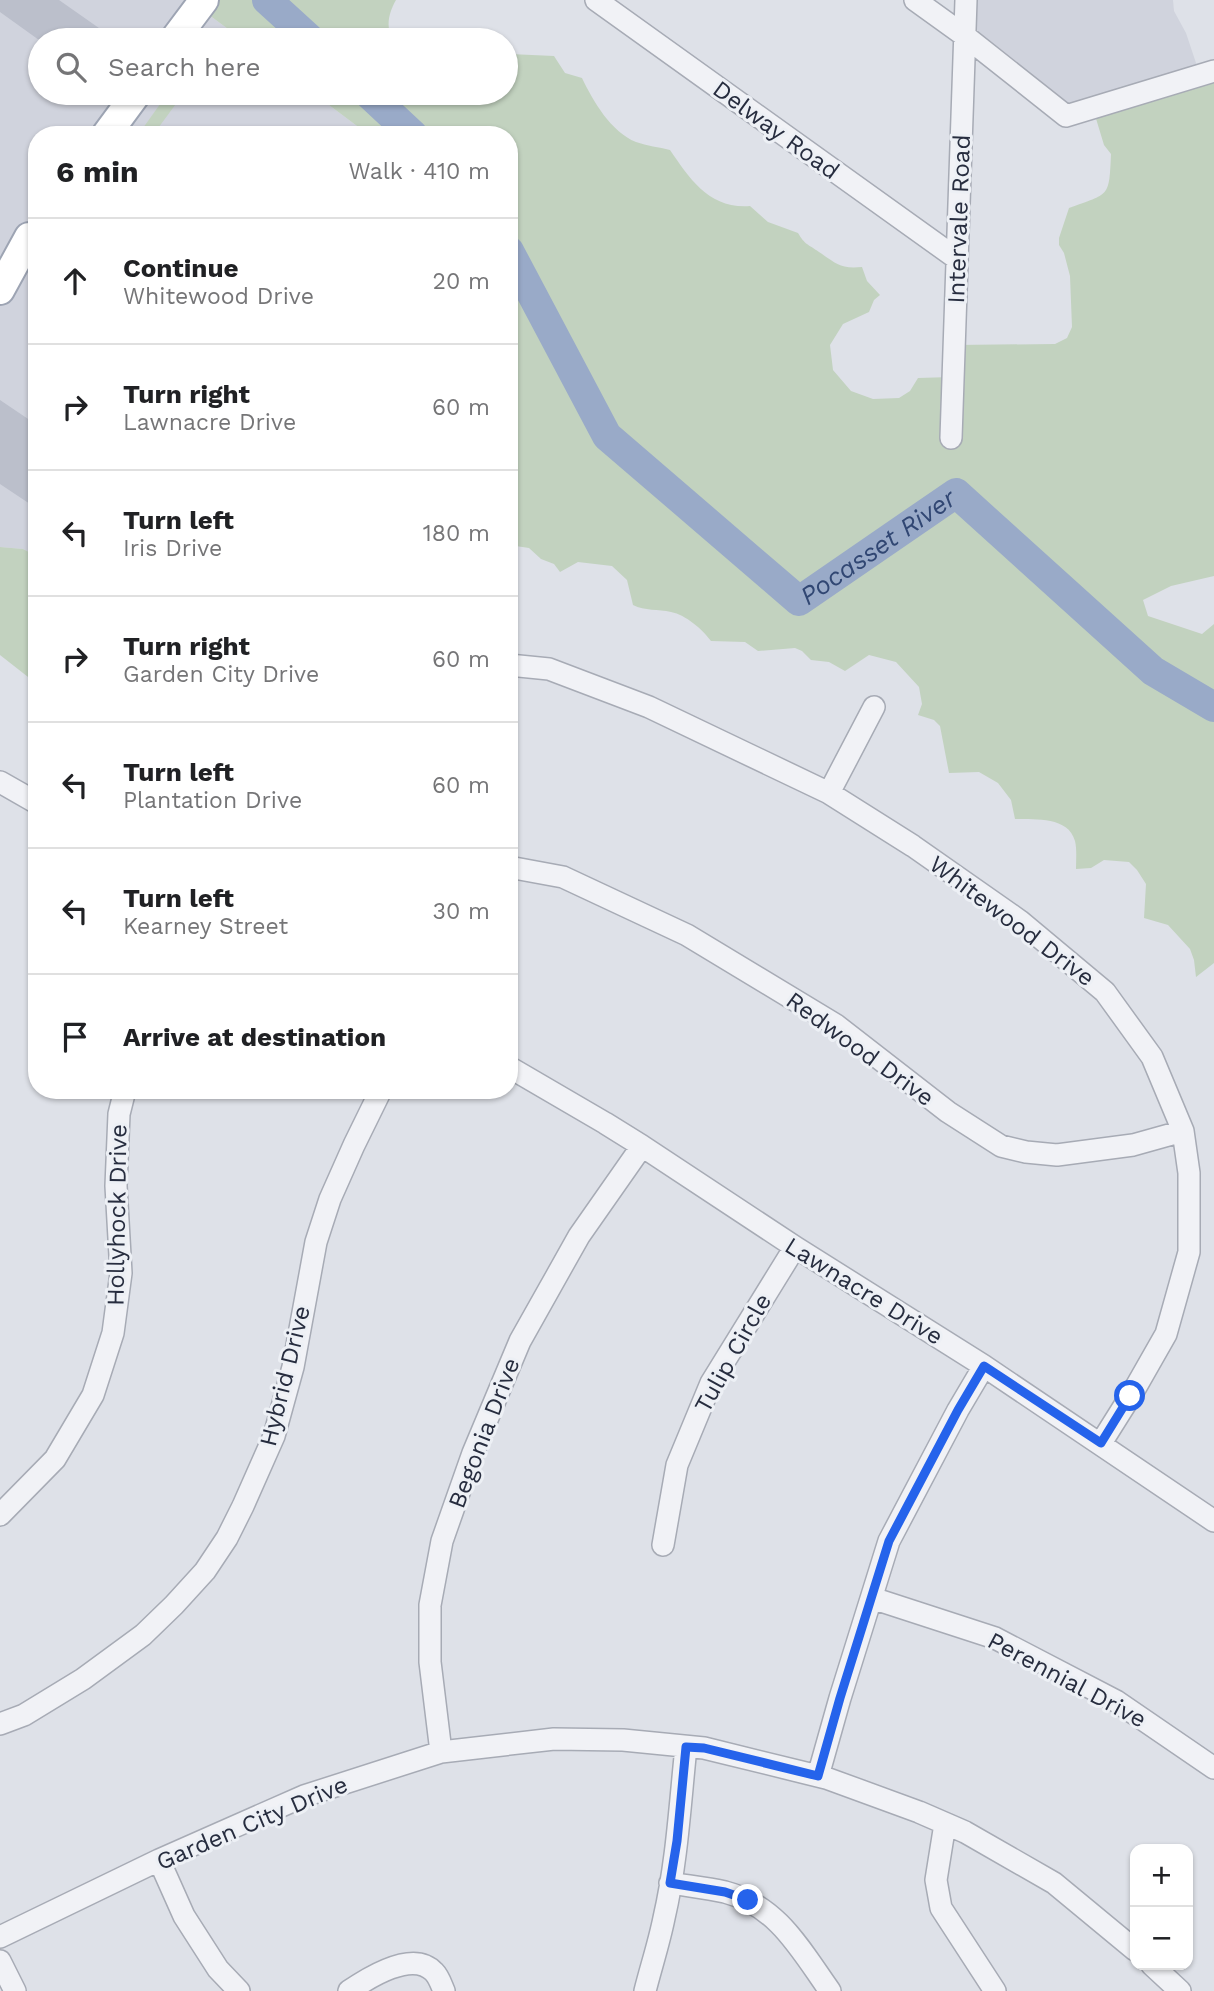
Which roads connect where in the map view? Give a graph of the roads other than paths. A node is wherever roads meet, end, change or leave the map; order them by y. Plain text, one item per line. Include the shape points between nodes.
1 (204, 0) edge
2 (596, 0) edge
3 (915, 0) edge
4 (966, 0) edge
5 (183, 28) edge
6 (965, 36) junction
7 (1214, 71) edge
8 (127, 105) edge
9 (112, 126) edge
10 (28, 237) edge
11 (28, 241) edge
12 (956, 258) junction
13 (0, 267) edge
14 (0, 290) edge
15 (951, 438) dead end
16 (518, 666) edge
17 (874, 706) dead end
18 (0, 783) edge
19 (829, 793) junction
20 (28, 798) edge
21 (518, 869) edge
22 (518, 1072) edge
23 (123, 1099) edge
24 (377, 1099) edge
25 (1183, 1131) junction
26 (642, 1146) junction
27 (794, 1247) junction
28 (984, 1366) junction
29 (1101, 1443) junction
30 (0, 1514) edge
31 (1214, 1521) edge
32 (663, 1545) dead end
33 (872, 1598) junction
34 (0, 1724) edge
35 (686, 1747) junction
36 (441, 1752) junction
37 (1214, 1768) edge
38 (818, 1776) junction
39 (945, 1824) junction
40 (159, 1860) junction
41 (670, 1883) junction
42 (0, 1937) edge
43 (1130, 1946) edge
44 (0, 1961) edge
45 (1157, 1970) edge
46 (15, 1991) edge
47 (239, 1991) edge
48 (349, 1991) edge
49 (444, 1991) edge
50 (645, 1991) edge
51 (830, 1991) edge
52 (995, 1991) edge
53 (1180, 1991) edge

1 - 5 main road
2 - 12 street, Delway Road
3 - 6 street
4 - 6 street, Intervale Road
6 - 7 street via 1066,116
6 - 12 street, Intervale Road
8 - 9 main road
10 - 13 main road
11 - 14 main road
12 - 15 street, Intervale Road
16 - 19 street, Whitewood Drive via 549,669 649,707
17 - 19 street
18 - 20 street
19 - 25 street, Whitewood Drive via 1020,921 1105,992 1152,1057
21 - 25 street, Redwood Drive via 563,877 687,935 836,1026 948,1112 1001,1146 1057,1155
22 - 26 street, Lawnacre Drive
23 - 30 street, Hollyhock Drive via 116,1186 121,1273 113,1333 93,1395 55,1459
24 - 34 street, Hybrid Drive via 330,1199 316,1242 293,1367 274,1436 227,1538 205,1571 142,1635 83,1679 24,1715
25 - 29 street, Whitewood Drive via 1189,1172 1189,1252 1166,1334
26 - 27 street, Lawnacre Drive
26 - 36 street, Begonia Drive via 579,1236 520,1341 442,1541 430,1605 430,1662
27 - 28 street, Lawnacre Drive
27 - 32 street, Tulip Circle via 711,1383 677,1465
28 - 29 street, Lawnacre Drive
28 - 33 street via 889,1541
29 - 31 street, Lawnacre Drive
33 - 37 street, Perennial Drive via 995,1638 1116,1701
33 - 38 street
35 - 36 street, Garden City Drive via 554,1739
35 - 38 street, Garden City Drive
35 - 41 street
36 - 40 street, Garden City Drive via 304,1796
38 - 39 street, Garden City Drive
39 - 43 street, Garden City Drive via 1054,1883
39 - 52 street via 936,1880 941,1908
40 - 42 street, Garden City Drive
40 - 47 street via 184,1916 218,1969
41 - 50 street
41 - 51 street via 725,1892 767,1911
44 - 46 street
45 - 53 street
48 - 49 street via 400,1964 422,1964 433,1970

